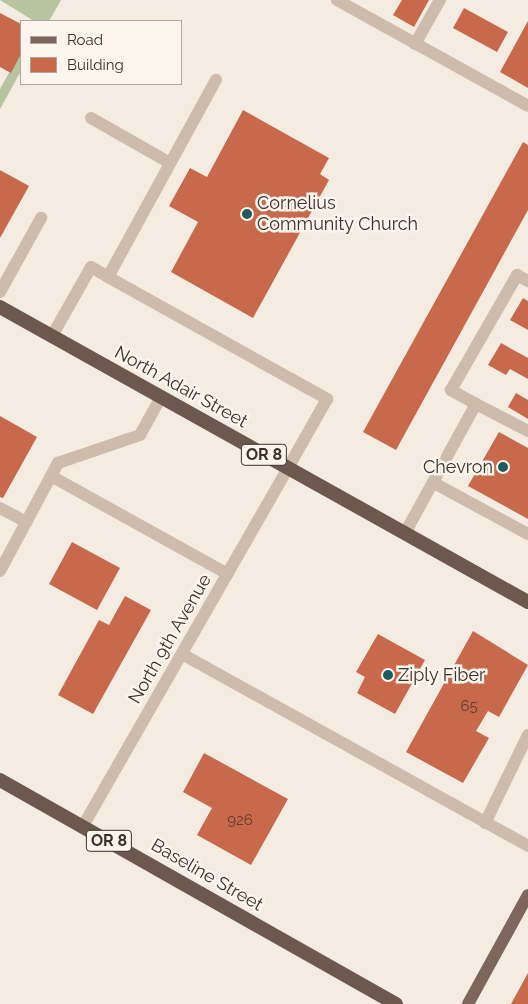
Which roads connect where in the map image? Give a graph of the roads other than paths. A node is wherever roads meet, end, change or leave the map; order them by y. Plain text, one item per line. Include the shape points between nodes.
1 (337, 0) edge
2 (440, 0) edge
3 (415, 44) junction
4 (216, 80) dead end
5 (528, 106) edge
6 (91, 118) dead end
7 (170, 163) junction
8 (41, 218) dead end
9 (108, 277) junction
10 (528, 281) edge
11 (0, 292) edge
12 (0, 307) edge
13 (52, 336) junction
14 (161, 397) junction
15 (476, 404) junction
16 (528, 431) edge
17 (288, 468) junction
18 (51, 476) junction
19 (434, 483) junction
20 (0, 508) edge
21 (26, 522) junction
22 (405, 533) junction
23 (528, 534) edge
24 (0, 571) edge
25 (228, 574) junction
26 (527, 598) edge
27 (182, 654) junction
28 (528, 735) edge
29 (0, 780) edge
30 (485, 822) junction
31 (83, 826) junction
32 (528, 846) edge
33 (528, 896) edge
34 (396, 1004) edge
35 (468, 1004) edge

1 - 3 street
2 - 3 street
3 - 5 street
4 - 7 street
6 - 7 street
7 - 9 street
8 - 11 street
9 - 13 street via 91,267
9 - 17 street, North 9th Avenue via 327,399
10 - 15 street via 517,275 451,390
12 - 13 highway, North Adair Street / OR 8
13 - 14 highway, North Adair Street / OR 8
14 - 17 highway, North Adair Street / OR 8
14 - 18 street via 140,435 58,463
15 - 16 street
15 - 19 street
17 - 22 highway, North Adair Street / OR 8
17 - 25 street, North 9th Avenue
18 - 21 street
18 - 25 street
19 - 22 street
19 - 23 street
20 - 21 street
21 - 24 street
22 - 26 highway, North Adair Street / OR 8
25 - 27 street, North 9th Avenue
27 - 30 street
27 - 31 street, North 9th Avenue
28 - 30 street
29 - 31 highway, Baseline Street / OR 8
30 - 32 street
31 - 34 highway, Baseline Street / OR 8
33 - 35 main road

